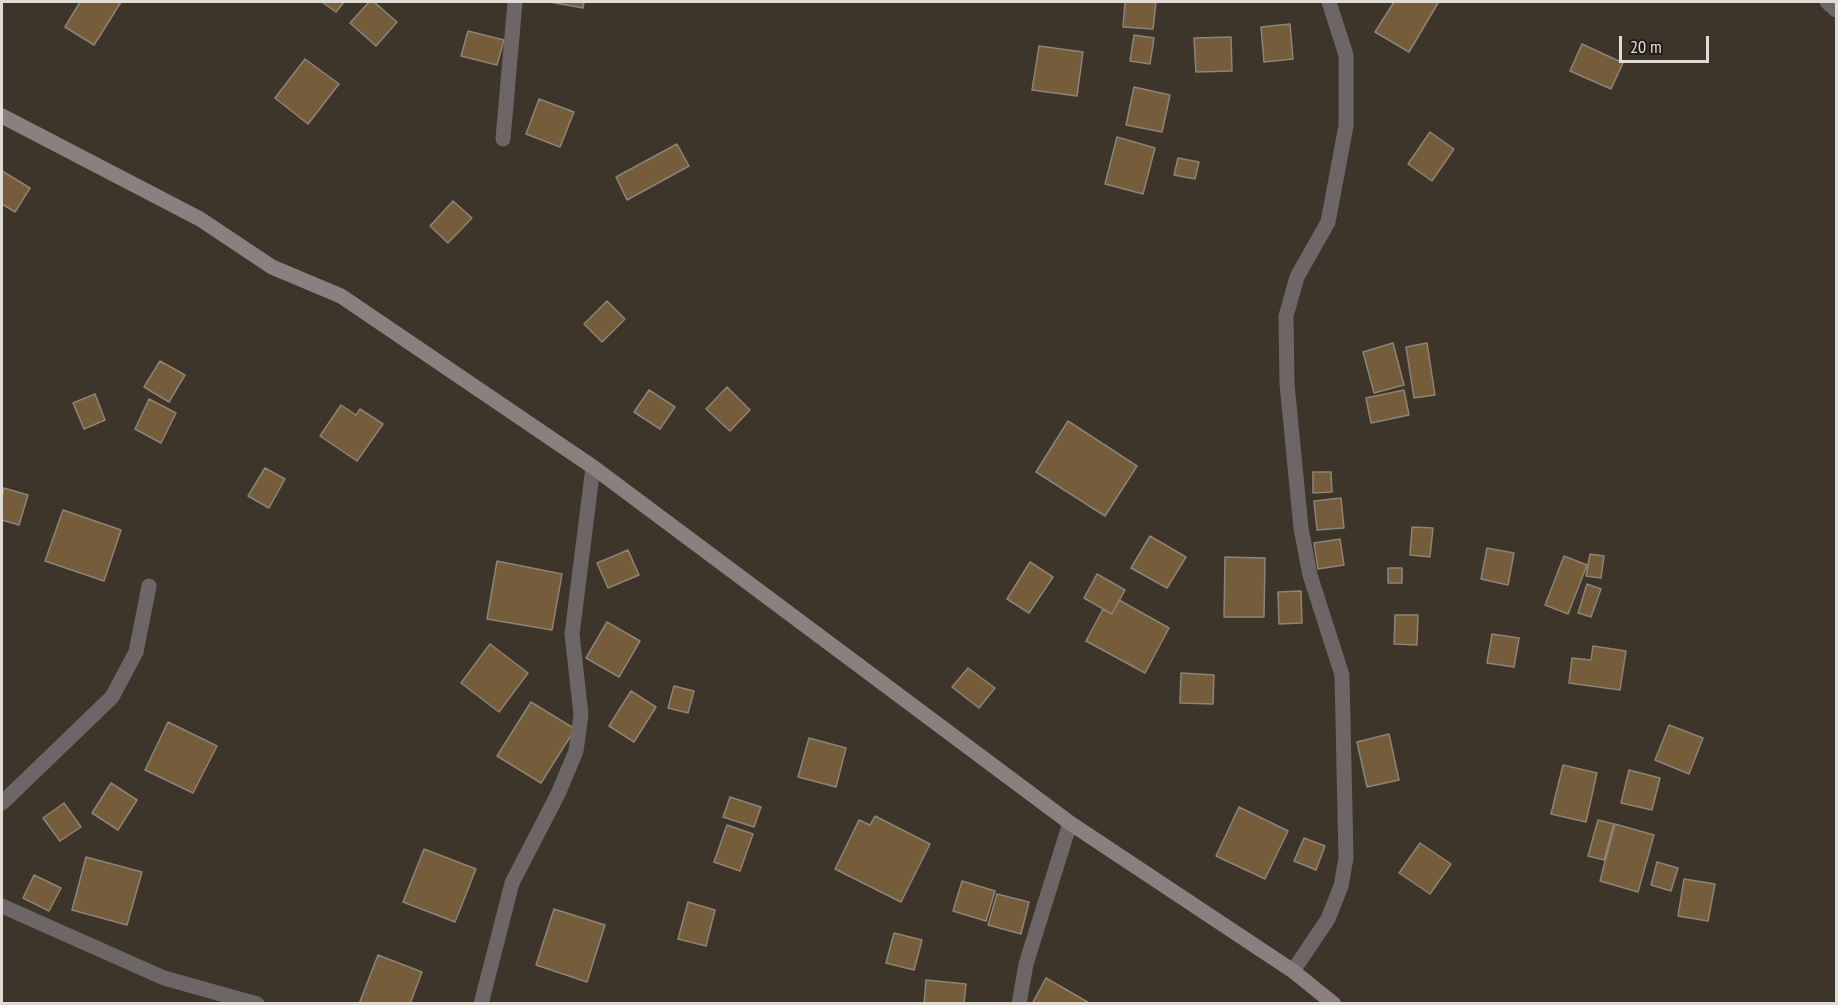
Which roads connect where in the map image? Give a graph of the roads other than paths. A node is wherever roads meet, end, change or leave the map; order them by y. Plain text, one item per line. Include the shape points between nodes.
1 (515, 2) edge
2 (1329, 2) edge
3 (1827, 2) edge
4 (1836, 10) edge
5 (2, 116) edge
6 (503, 139) dead end
7 (593, 467) junction
8 (149, 586) dead end
9 (2, 802) edge
10 (1070, 823) junction
11 (2, 906) edge
12 (1293, 971) junction
13 (257, 1004) edge
14 (481, 1004) edge
15 (1019, 1004) edge
16 (1334, 1004) edge

1 - 6 street
2 - 12 street via 1346,55 1346,126 1328,222 1297,277 1286,316 1287,384 1301,528 1342,675 1346,858 1341,886 1328,919
3 - 4 street
5 - 7 street via 200,219 272,267 341,296
7 - 10 street
7 - 14 street via 572,634 581,715 576,751 512,883
8 - 9 street via 136,652 112,697
10 - 12 street
10 - 15 street via 1026,964
11 - 13 street via 164,978
12 - 16 street

